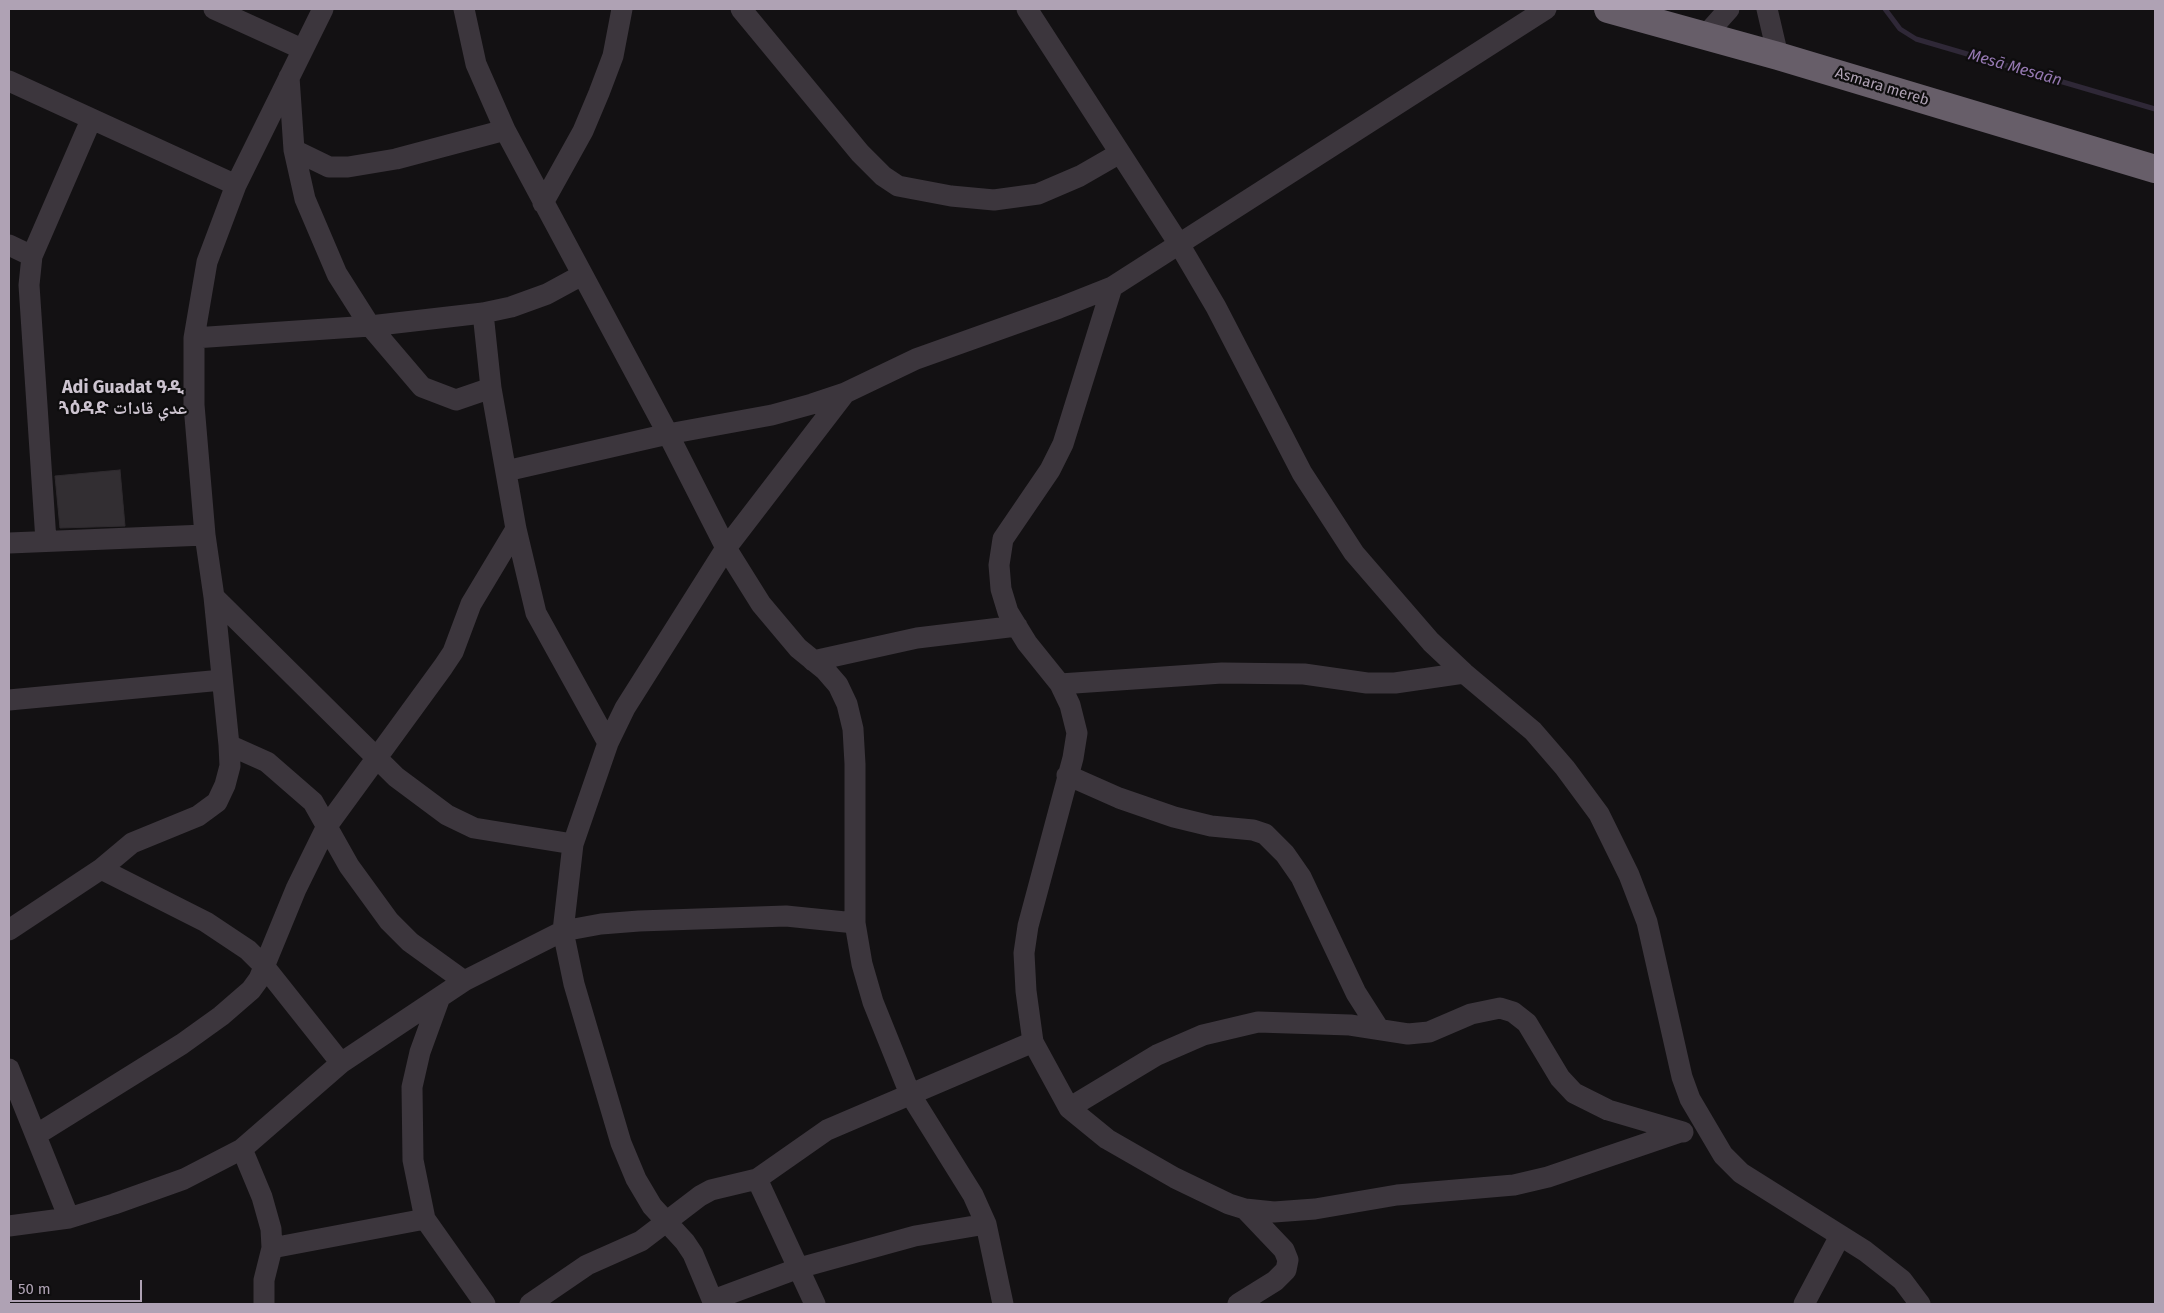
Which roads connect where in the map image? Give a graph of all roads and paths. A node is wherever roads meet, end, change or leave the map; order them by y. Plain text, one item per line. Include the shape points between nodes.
1 (214, 9) edge
2 (323, 9) edge
3 (464, 9) edge
4 (622, 9) edge
5 (741, 9) edge
6 (1027, 9) edge
7 (1546, 9) edge
8 (1608, 9) edge
9 (1729, 9) edge
10 (1767, 9) edge
11 (1704, 37) junction
12 (302, 49) junction
13 (1778, 56) junction
14 (289, 77) junction
15 (9, 81) edge
16 (91, 120) junction
17 (505, 130) junction
18 (294, 150) junction
19 (1120, 153) junction
20 (2155, 169) edge
21 (236, 185) junction
22 (543, 203) junction
23 (1179, 244) junction
24 (9, 245) edge
25 (32, 256) junction
26 (582, 275) junction
27 (1112, 287) junction
28 (483, 313) junction
29 (370, 326) junction
30 (194, 338) junction
31 (491, 388) junction
32 (845, 393) junction
33 (668, 434) junction
34 (506, 471) junction
35 (516, 528) junction
36 (205, 536) junction
37 (46, 541) junction
38 (9, 543) edge
39 (726, 548) junction
40 (214, 597) junction
41 (1017, 626) junction
42 (813, 661) junction
43 (1464, 673) junction
44 (222, 680) junction
45 (1060, 684) junction
46 (9, 700) edge
47 (608, 743) junction
48 (229, 745) junction
49 (378, 759) junction
50 (1067, 775) junction
51 (327, 826) junction
52 (573, 844) junction
53 (102, 869) junction
54 (855, 923) junction
55 (9, 930) edge
56 (563, 931) junction
57 (264, 966) junction
58 (464, 981) junction
59 (440, 996) junction
60 (1379, 1029) junction
61 (1033, 1042) junction
62 (341, 1063) junction
63 (9, 1069) edge
64 (910, 1094) junction
65 (1069, 1108) junction
66 (1680, 1132) junction
67 (36, 1135) junction
68 (1712, 1139) junction
69 (242, 1149) junction
70 (757, 1179) junction
71 (1245, 1209) junction
72 (69, 1218) junction
73 (425, 1219) junction
74 (668, 1222) junction
75 (986, 1224) junction
76 (9, 1226) edge
77 (1840, 1236) junction
78 (272, 1248) junction
79 (799, 1268) junction
80 (714, 1302) edge
81 (264, 1304) edge
82 (485, 1304) edge
83 (530, 1304) edge
84 (815, 1304) edge
85 (1003, 1304) edge
86 (1238, 1304) edge
87 (1804, 1304) edge
88 (1920, 1304) edge

1 - 12 street
2 - 12 street
3 - 17 street via 476,64
4 - 22 street via 613,56 599,93 583,131
5 - 19 street via 860,153 898,186 994,200 1038,194 1080,176
6 - 19 street
7 - 23 street
8 - 11 highway, Asmara mereb
9 - 11 street
10 - 13 street
11 - 13 highway, Asmara mereb
12 - 14 street
13 - 20 highway, Asmara mereb
14 - 18 street
14 - 21 street
15 - 16 street
16 - 21 street
16 - 25 street
17 - 18 street via 396,159 348,167 329,167
17 - 22 street
18 - 29 street via 305,199 337,274
19 - 23 street
21 - 30 street via 207,262
22 - 26 street
23 - 27 street
23 - 43 street via 1216,307 1302,473 1334,523 1380,584 1431,642
24 - 25 street
25 - 37 street via 29,285
26 - 28 street via 547,294
26 - 33 street
27 - 32 street via 916,359
27 - 41 street via 1063,444 1050,470 1003,539 999,565 1001,589 1008,612
28 - 29 street
28 - 31 street
29 - 30 street
29 - 31 street via 422,387 456,400
30 - 36 street via 194,404
31 - 34 street
32 - 33 street via 772,415
32 - 39 street
33 - 34 street
33 - 39 street
34 - 35 street
35 - 47 street via 536,614
35 - 49 street via 472,604 453,652
36 - 37 street
36 - 40 street
37 - 38 street
39 - 42 street via 761,604
39 - 47 street via 625,708
40 - 44 street
40 - 49 street
41 - 42 street via 917,638
41 - 45 street
42 - 54 street via 838,685 853,729
43 - 45 street via 1395,683 1367,683 1304,674 1222,673
43 - 68 street via 1533,731 1599,814 1629,875 1646,922 1682,1077
44 - 46 street
44 - 48 street
45 - 50 street via 1070,705 1077,733
47 - 52 street
48 - 51 street via 266,762 281,774 313,802
48 - 53 street via 230,766 217,802 198,816 132,843
49 - 51 street
49 - 52 street via 440,810 474,828
50 - 60 street via 1174,817 1265,834 1301,877 1356,993
50 - 61 street via 1024,952
51 - 57 street
51 - 58 street via 349,866 389,922 410,942
52 - 56 street
53 - 55 street
53 - 57 street via 206,922 248,950
54 - 56 street via 786,916 639,921
54 - 64 street via 873,1002
56 - 58 street
56 - 74 street via 574,984 621,1143 652,1206
57 - 62 street
57 - 67 street via 251,990 221,1016 103,1095
58 - 59 street
59 - 62 street
59 - 73 street via 420,1052 412,1087 412,1160
60 - 65 street via 1258,1022 1203,1034 1157,1055
60 - 66 street via 1408,1034 1429,1032 1471,1014 1500,1008 1513,1012 1527,1023 1560,1078 1574,1093 1608,1110
61 - 64 street
61 - 65 street
62 - 69 street
63 - 67 street
64 - 70 street via 827,1130
64 - 75 street via 973,1195
65 - 71 street via 1107,1140 1175,1178
66 - 68 street
66 - 71 street via 1548,1177 1514,1185 1397,1195 1314,1209 1274,1212
67 - 72 street
68 - 77 street via 1741,1173
69 - 72 street via 184,1179
69 - 78 street via 262,1197 271,1229
70 - 74 street via 711,1190
70 - 79 street
71 - 86 street via 1284,1250 1288,1260 1286,1270 1275,1281
72 - 76 street
73 - 78 street
73 - 82 street
74 - 80 street via 693,1254
74 - 83 street via 640,1241 587,1265
75 - 79 street via 915,1236
75 - 85 street
77 - 87 street
77 - 88 street via 1866,1251 1902,1280
78 - 81 street via 264,1280
79 - 80 street
79 - 84 street

